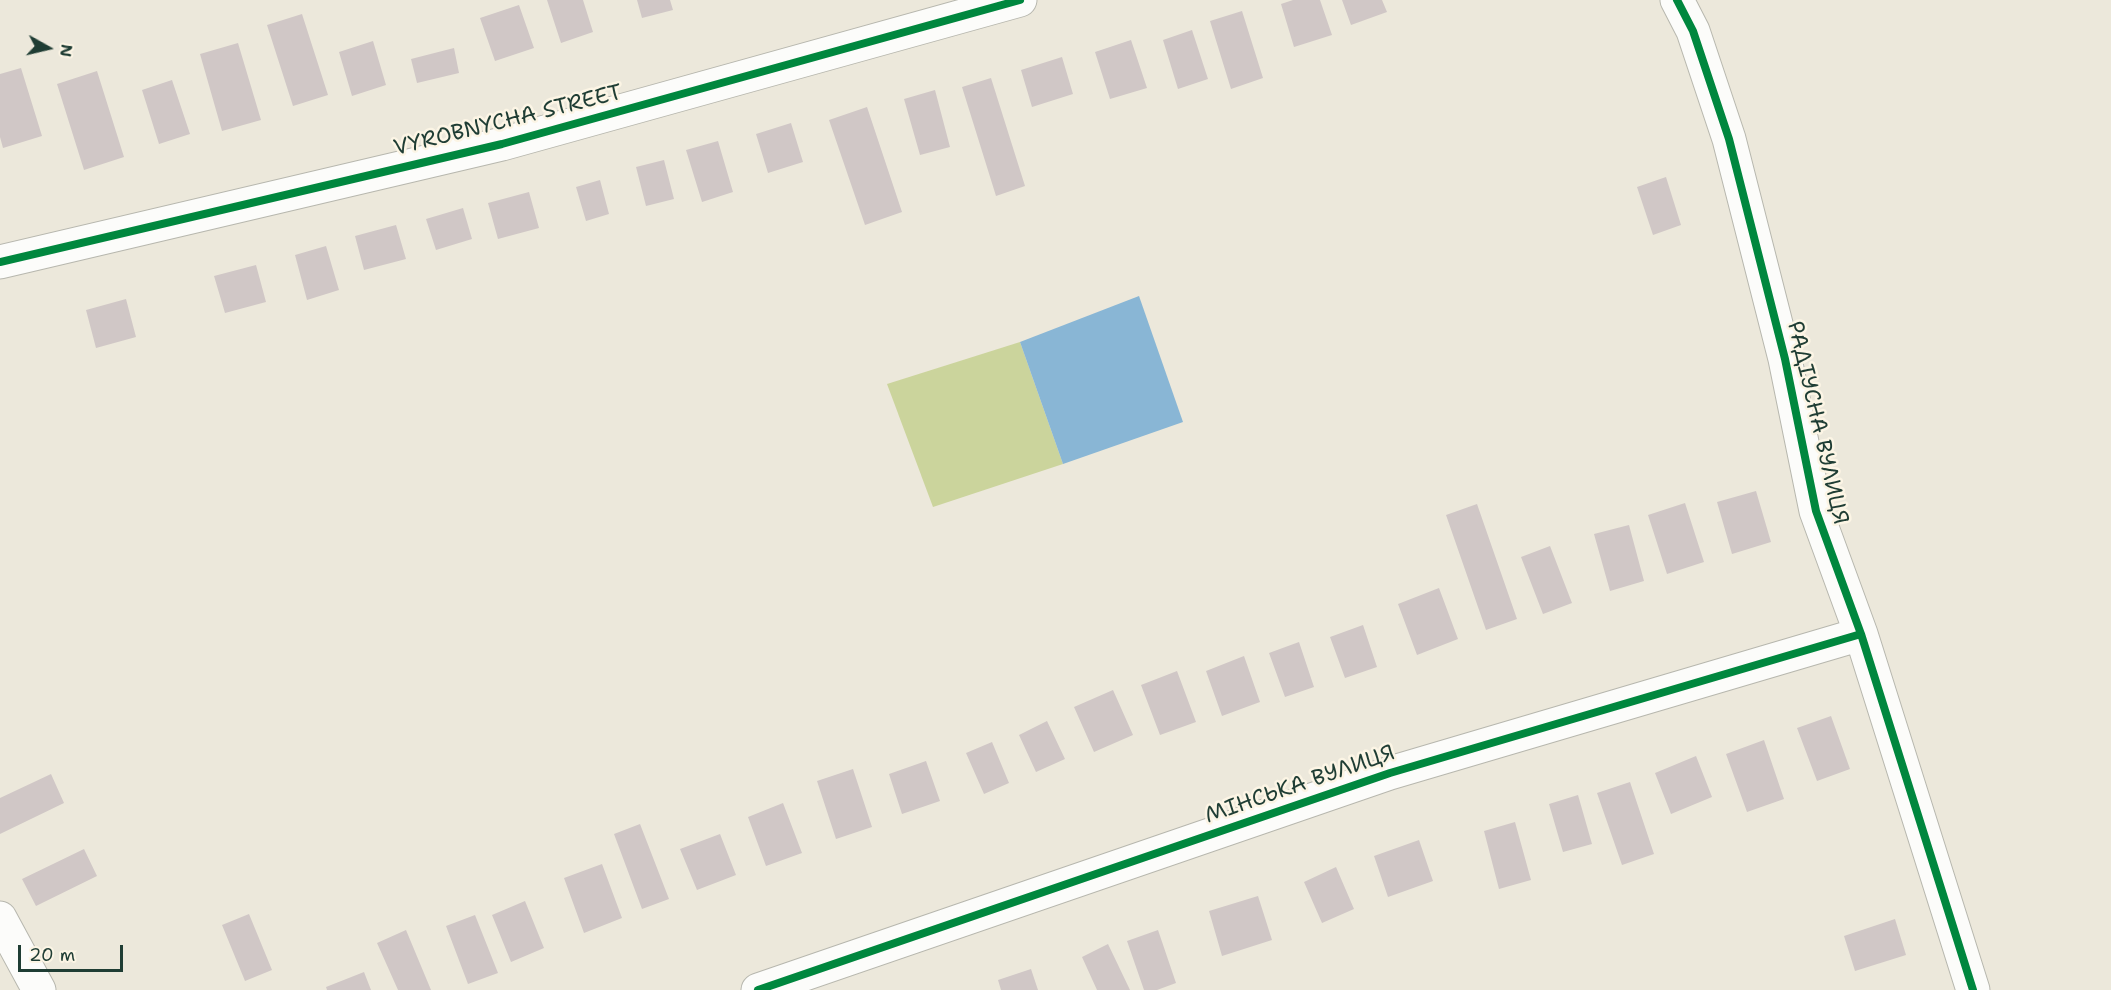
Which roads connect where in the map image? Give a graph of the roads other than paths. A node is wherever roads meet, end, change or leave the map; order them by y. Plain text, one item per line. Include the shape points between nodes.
1 (1020, 0) edge
2 (1677, 0) edge
3 (0, 262) edge
4 (1861, 634) junction
5 (0, 918) edge
6 (39, 990) edge
7 (758, 990) edge
8 (1973, 990) edge

1 - 3 street, VYROBNYCHA STREET via 501,144
2 - 4 street, РАДІУСНА ВУЛИЦЯ via 1693,31 1729,139 1785,359 1816,510
4 - 7 street, МІНСЬКА ВУЛИЦЯ via 1390,773
4 - 8 street, РАДІУСНА ВУЛИЦЯ
5 - 6 street

